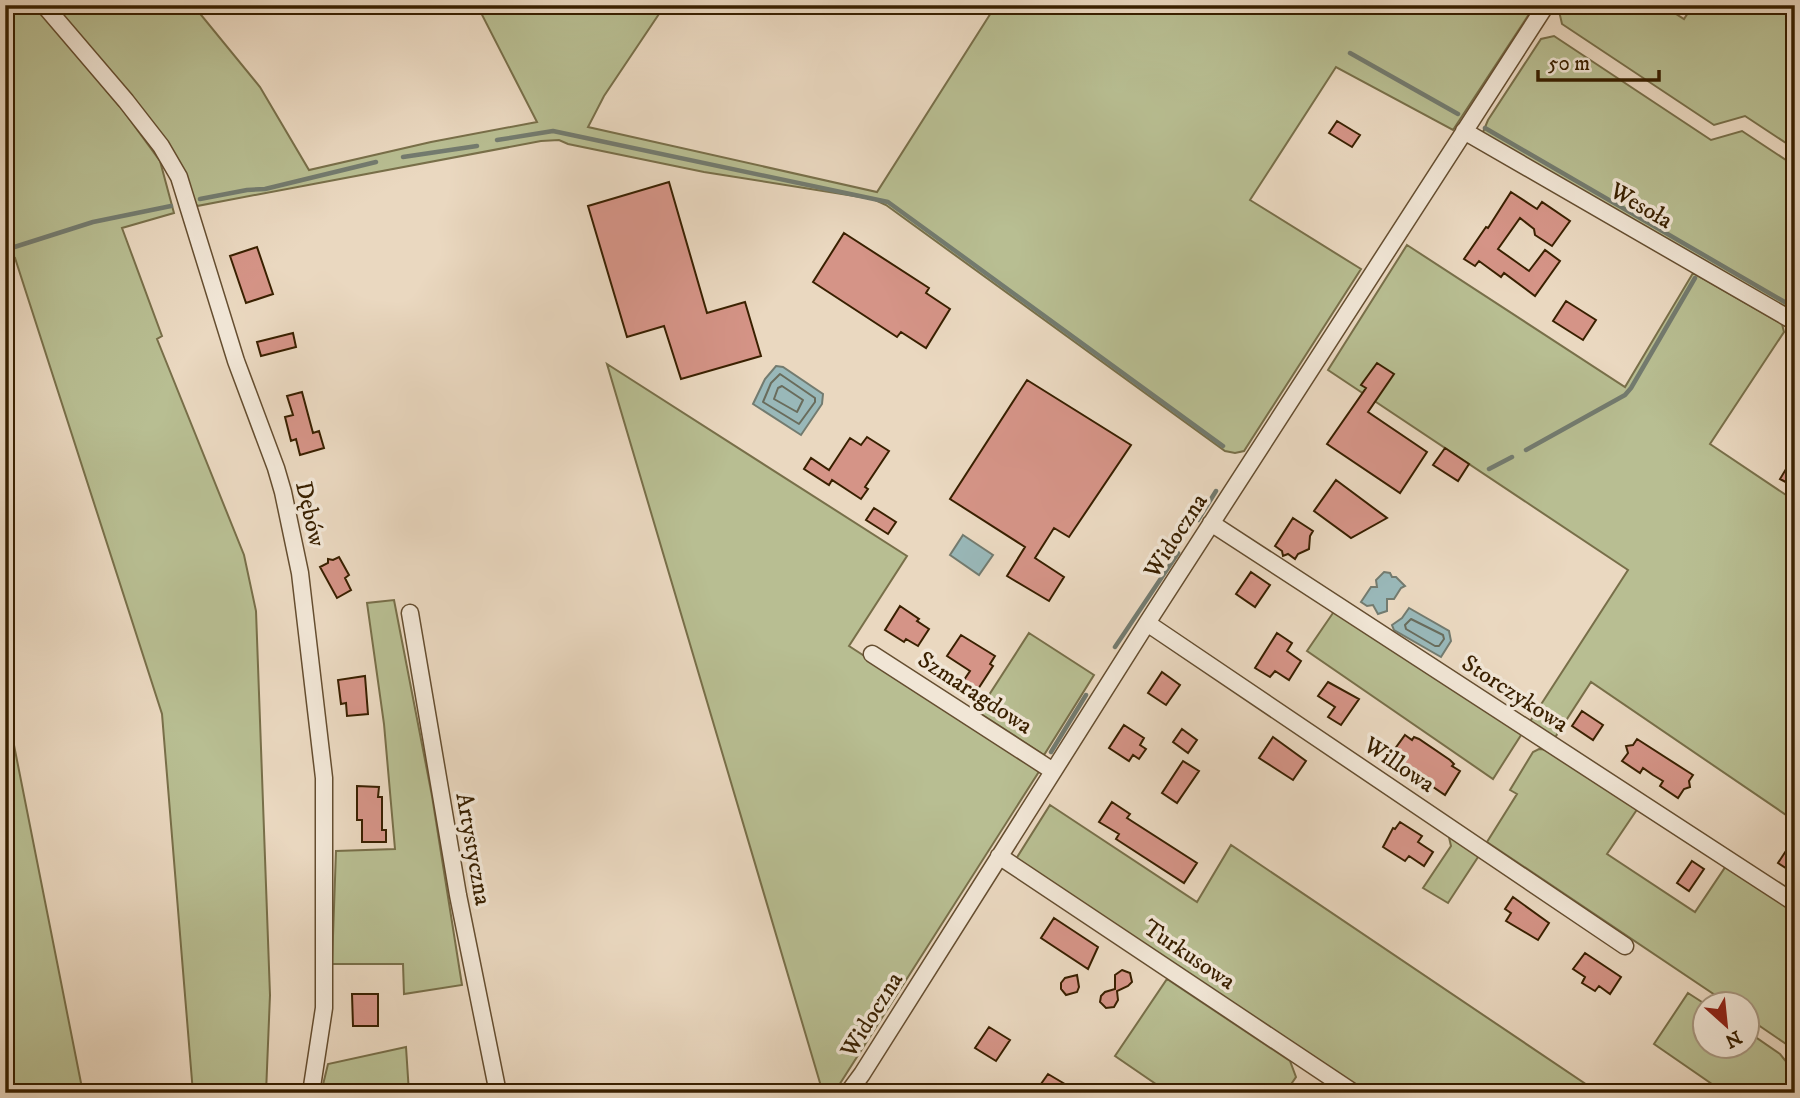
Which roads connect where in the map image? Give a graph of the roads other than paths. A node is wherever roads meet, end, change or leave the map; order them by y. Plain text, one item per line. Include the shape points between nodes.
1 (44, 5) edge
2 (1545, 5) edge
3 (1464, 131) junction
4 (1795, 322) edge
5 (1212, 523) junction
6 (410, 613) dead end
7 (1147, 623) junction
8 (872, 653) dead end
9 (1053, 771) junction
10 (999, 856) junction
11 (1795, 903) edge
12 (1625, 946) dead end
13 (311, 1093) edge
14 (498, 1093) edge
15 (848, 1093) edge
16 (1354, 1093) edge

1 - 13 street, Dębów via 126,101 179,177 236,361 283,492 300,573 324,778 324,1008
2 - 3 street, Widoczna
3 - 4 street, Wesoła
3 - 5 street, Widoczna
5 - 7 street, Widoczna
5 - 11 street, Storczykowa
6 - 14 street, Artystyczna via 458,895
7 - 9 street, Widoczna
7 - 12 street, Willowa
8 - 9 street, Szmaragdowa
9 - 10 street, Widoczna
10 - 15 street, Widoczna
10 - 16 street, Turkusowa

